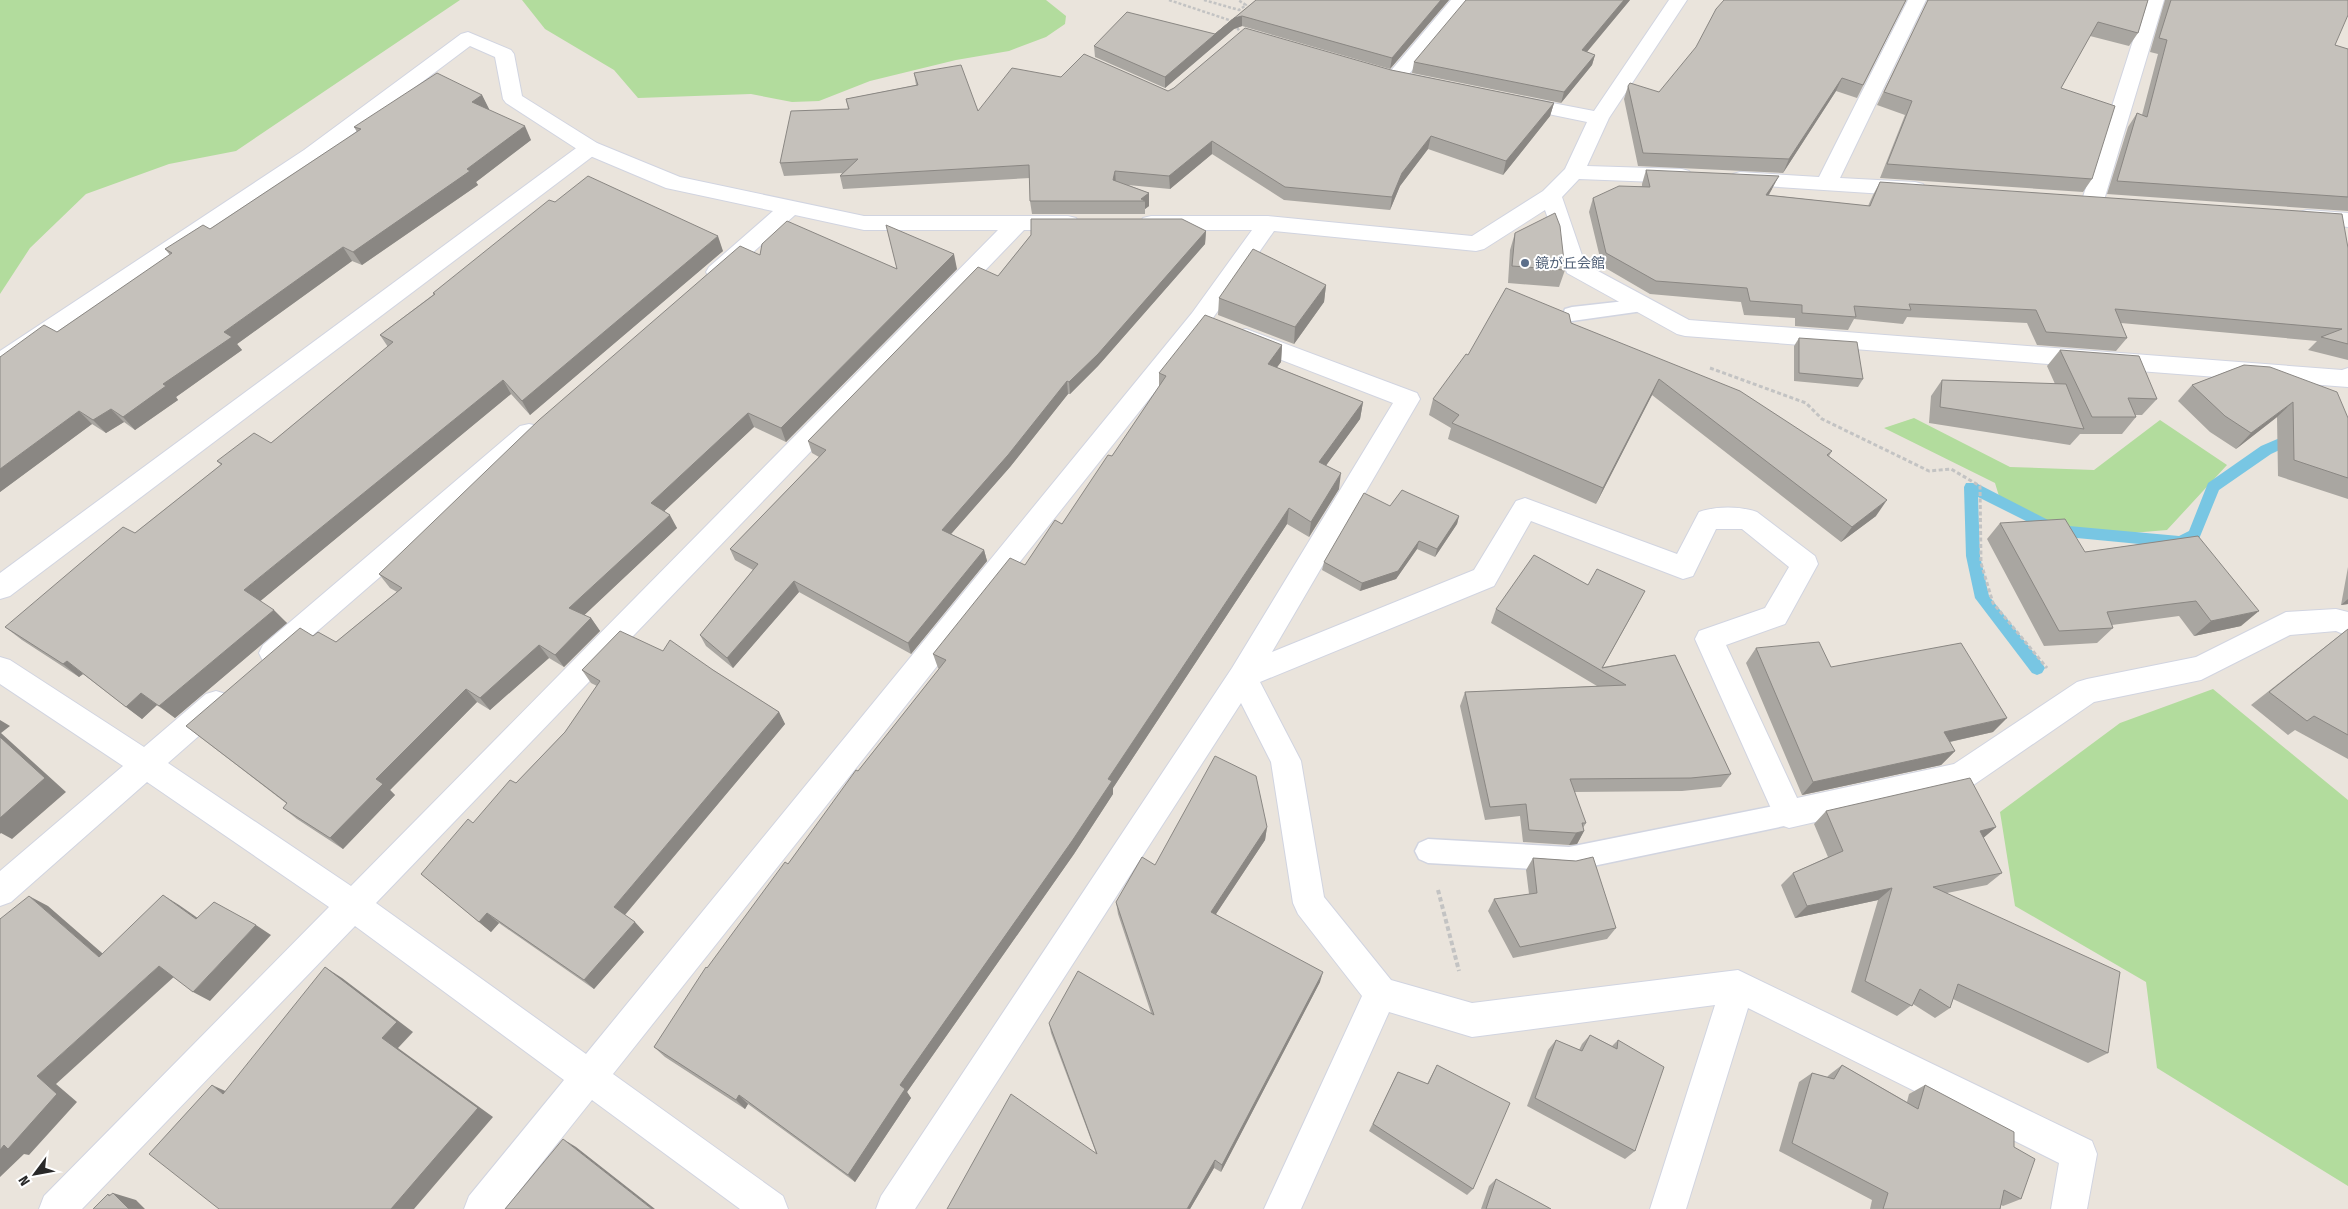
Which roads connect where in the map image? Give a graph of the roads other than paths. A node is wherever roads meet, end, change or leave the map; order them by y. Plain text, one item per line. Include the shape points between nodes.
1 (1461, 0) edge
2 (1678, 0) edge
3 (1917, 0) edge
4 (2155, 0) edge
5 (1444, 87) edge
6 (1502, 99) edge
7 (1599, 118) junction
8 (590, 148) junction
9 (1574, 172) junction
10 (1827, 183) junction
11 (1935, 190) edge
12 (1551, 196) junction
13 (2093, 200) edge
14 (791, 207) junction
15 (2285, 215) edge
16 (2345, 219) edge
17 (1018, 223) junction
18 (1088, 223) edge
19 (1128, 223) edge
20 (1268, 223) junction
21 (2346, 244) edge
22 (701, 285) edge
23 (1643, 305) junction
24 (1572, 314) dead end
25 (1200, 320) junction
26 (0, 363) edge
27 (2348, 376) edge
28 (551, 414) edge
29 (0, 588) edge
30 (2348, 624) edge
31 (258, 667) edge
32 (0, 669) edge
33 (1242, 677) junction
34 (235, 686) edge
35 (145, 764) junction
36 (1789, 814) junction
37 (1428, 851) road end
38 (0, 891) edge
39 (354, 906) junction
40 (1738, 986) junction
41 (1382, 993) junction
42 (588, 1077) junction
43 (57, 1209) edge
44 (482, 1209) edge
45 (770, 1209) edge
46 (894, 1209) edge
47 (1282, 1209) edge
48 (1668, 1209) edge
49 (2069, 1209) edge

1 - 5 street via 1387,75
2 - 7 street
3 - 10 street
4 - 13 street
6 - 7 street
7 - 9 street
8 - 14 street via 674,183
8 - 26 street via 513,100 504,54 468,38 311,155
8 - 29 street
9 - 10 street
9 - 12 street
10 - 11 street
12 - 20 street via 1476,244
12 - 23 street via 1575,268
14 - 17 street via 864,223
14 - 22 street
15 - 16 street
16 - 21 street
17 - 18 street
17 - 39 street
19 - 20 street
20 - 25 street
23 - 24 lane
23 - 27 street via 1685,328 2346,379
25 - 33 street via 1408,399
25 - 42 street
28 - 31 street
30 - 36 street via 2336,620 2286,624 2201,668 2087,691 1960,776
32 - 35 street
33 - 36 street via 1484,578 1525,508 1683,568 1708,519 1748,519 1805,564 1775,616 1709,639
33 - 41 street via 1286,760 1309,903
33 - 46 street
34 - 35 street
35 - 38 street
35 - 39 street
36 - 37 lane via 1570,859
39 - 42 street
39 - 43 street
40 - 41 street via 1472,1020
40 - 48 street
40 - 49 street via 2079,1154
41 - 47 street
42 - 44 street
42 - 45 street

